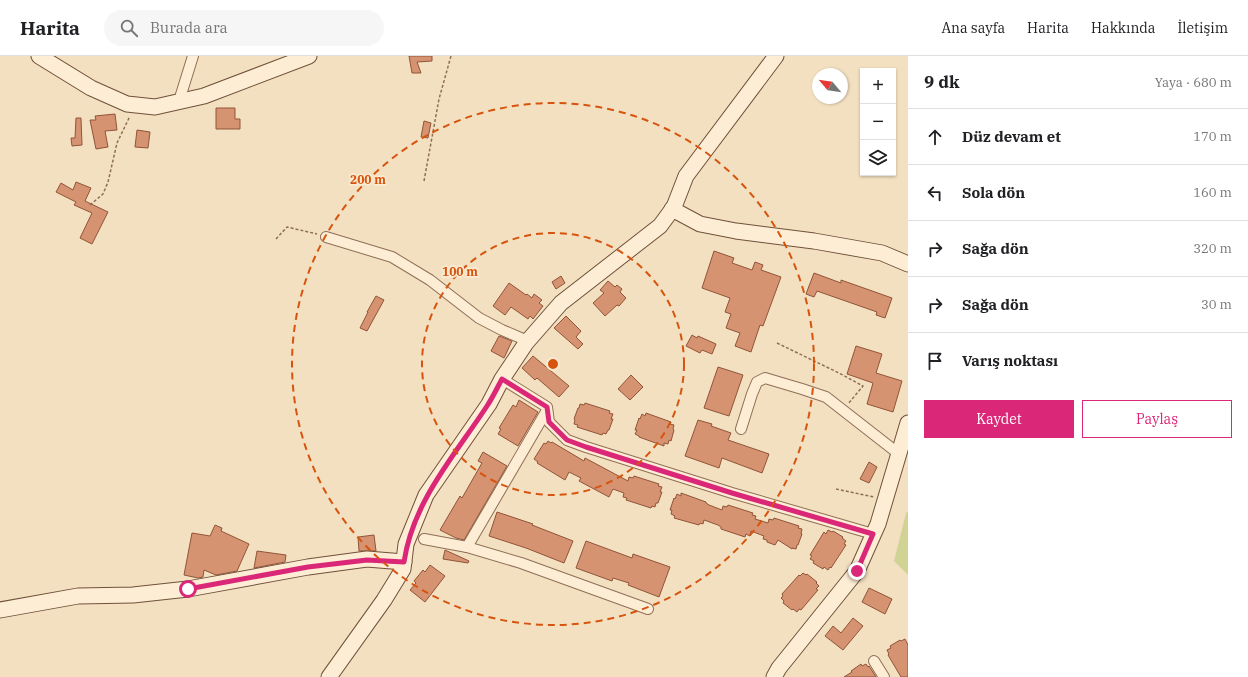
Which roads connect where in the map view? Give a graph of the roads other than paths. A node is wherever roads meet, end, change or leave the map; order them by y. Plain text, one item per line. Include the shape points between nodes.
1 (39, 56) edge
2 (193, 56) edge
3 (309, 56) edge
4 (776, 56) edge
5 (179, 101) junction
6 (672, 209) junction
7 (326, 237) road end
8 (908, 264) edge
9 (528, 340) junction
10 (502, 379) junction
11 (548, 410) junction
12 (908, 423) edge
13 (741, 429) dead end
14 (899, 454) junction
15 (873, 534) junction
16 (424, 539) dead end
17 (467, 547) junction
18 (404, 562) junction
19 (0, 610) edge
20 (648, 610) dead end
21 (874, 661) dead end
22 (329, 677) edge
23 (774, 677) edge
24 (884, 677) edge

1 - 5 street via 91,88 127,104 155,106
2 - 5 street
3 - 5 street via 204,96
4 - 6 street via 686,176
6 - 8 street via 700,224 882,253
6 - 9 street via 660,226 561,303
7 - 9 street via 392,257 430,280 479,318
9 - 10 street
10 - 11 street
10 - 18 street via 489,404 426,495 406,544
11 - 15 street via 549,422 567,440 579,445
11 - 17 street
12 - 14 street
13 - 14 street via 757,382 766,378 826,397
14 - 15 street
15 - 23 street via 857,571
16 - 17 street
17 - 20 street via 521,563
18 - 19 street via 367,560 308,567 188,589 133,595 78,596
18 - 22 street via 403,569 384,600
21 - 24 street

